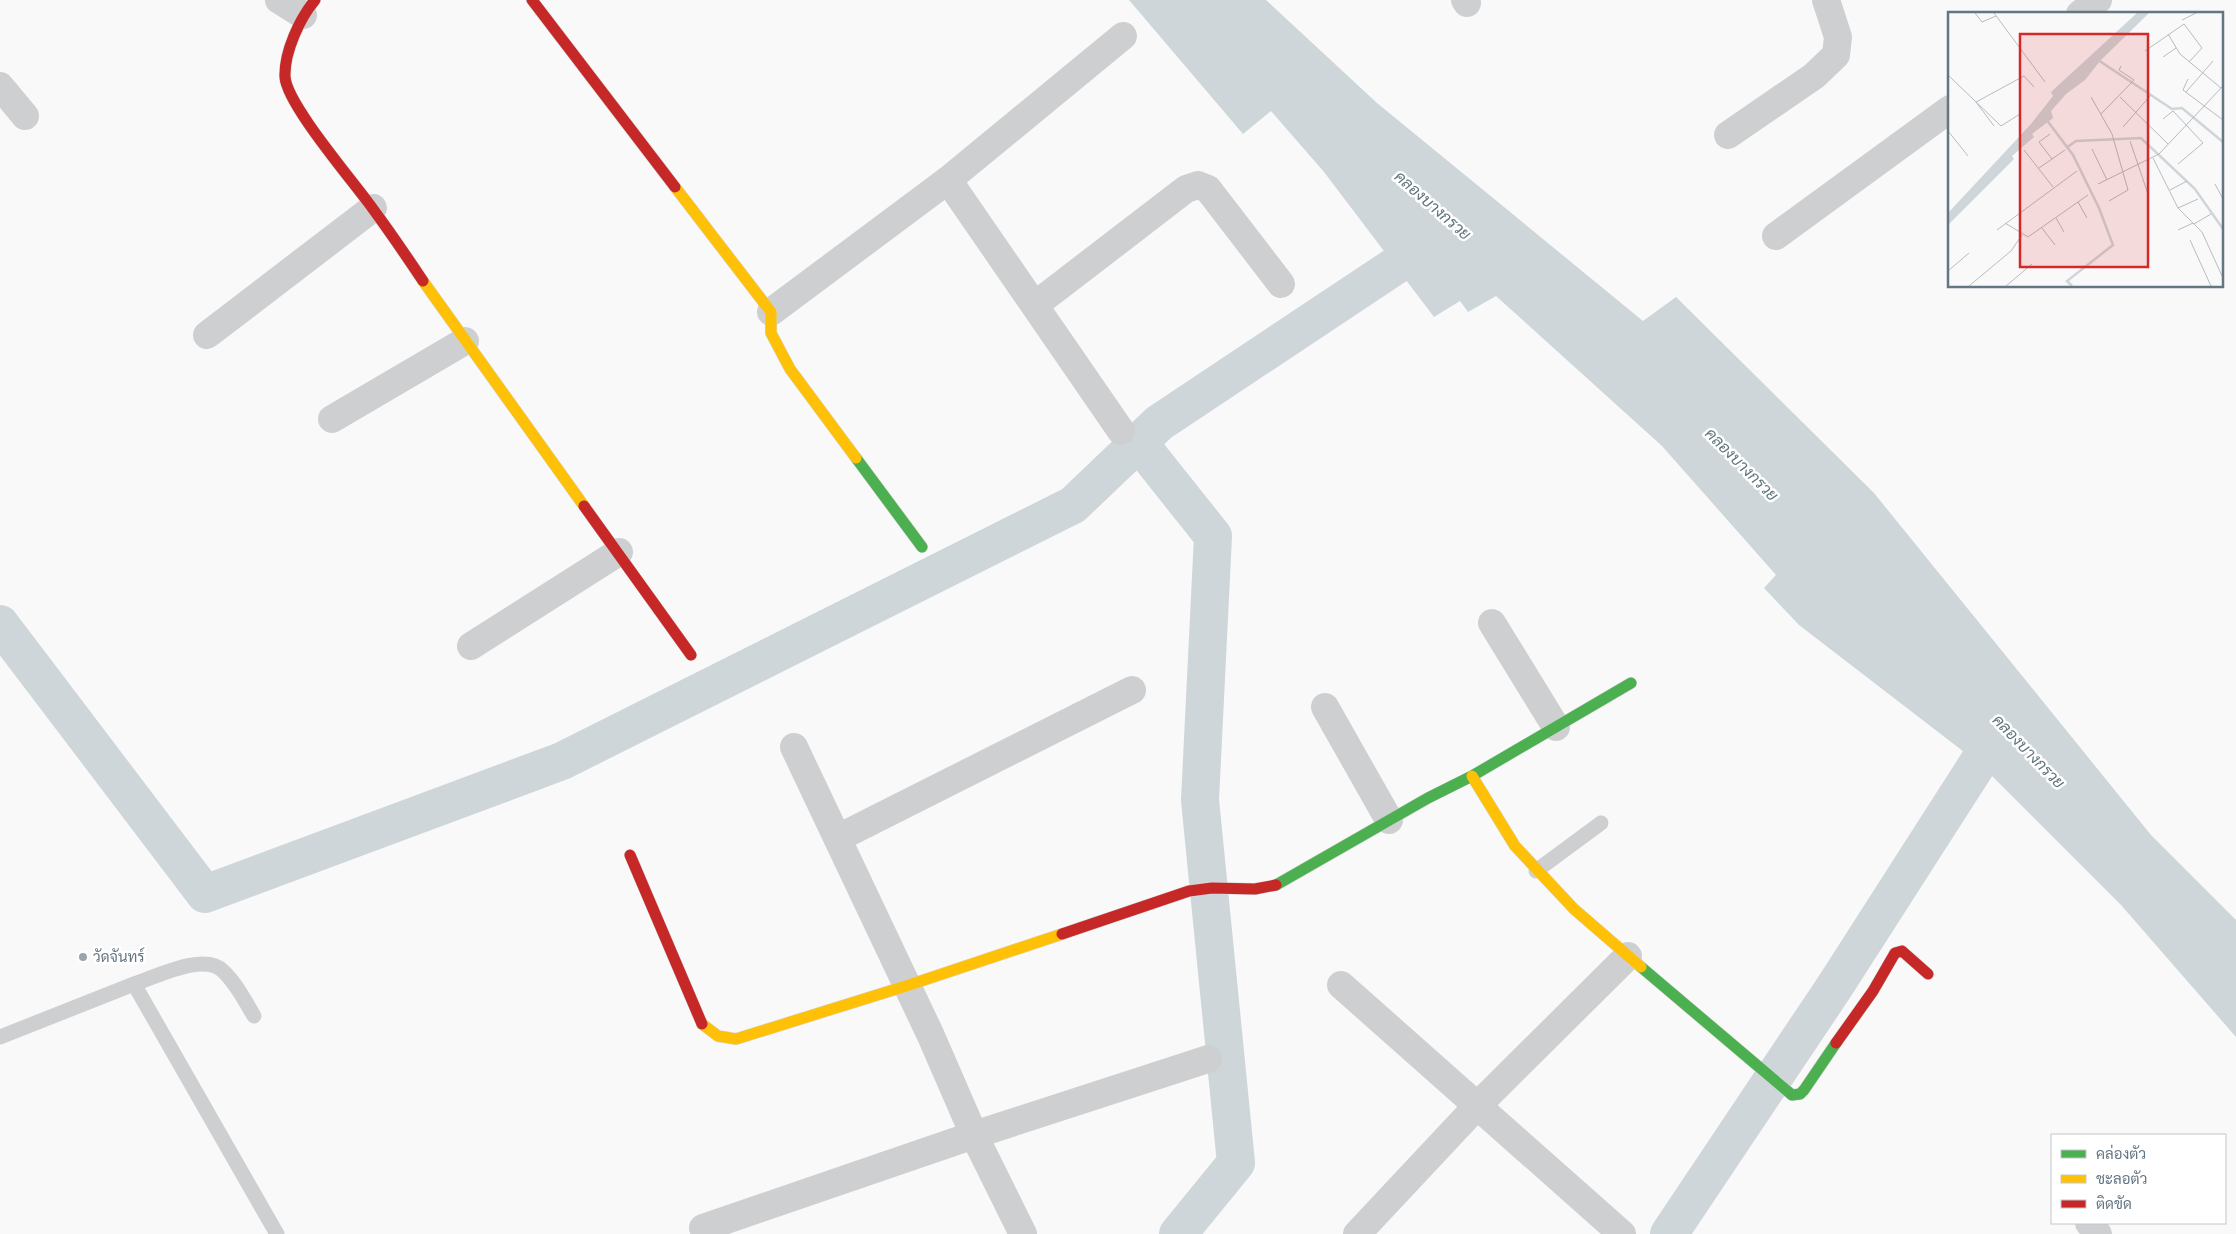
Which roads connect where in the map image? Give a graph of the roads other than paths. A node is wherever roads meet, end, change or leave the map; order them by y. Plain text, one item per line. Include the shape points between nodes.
1 (279, 0) edge
2 (532, 0) edge
3 (1826, 0) edge
4 (2098, 0) edge
5 (309, 8) edge
6 (2083, 12) edge
7 (1123, 36) dead end
8 (0, 86) edge
9 (1948, 110) edge
10 (25, 116) dead end
11 (1728, 135) dead end
12 (948, 180) junction
13 (373, 208) junction
14 (1776, 236) dead end
15 (1281, 284) dead end
16 (1035, 305) junction
17 (771, 312) junction
18 (207, 335) dead end
19 (465, 341) junction
20 (332, 419) dead end
21 (1121, 430) dead end
22 (922, 547) dead end
23 (619, 552) junction
24 (1492, 623) dead end
25 (471, 646) dead end
26 (691, 655) dead end
27 (1631, 683) dead end
28 (1132, 690) dead end
29 (1325, 707) dead end
30 (1556, 727) junction
31 (794, 747) dead end
32 (1472, 776) junction
33 (1389, 820) junction
34 (1602, 823) dead end
35 (838, 838) junction
36 (630, 855) dead end
37 (1536, 871) junction
38 (1628, 956) junction
39 (1928, 974) dead end
40 (134, 984) junction
41 (1341, 985) dead end
42 (906, 986) junction
43 (254, 1016) dead end
44 (0, 1037) edge
45 (1208, 1059) dead end
46 (1478, 1106) junction
47 (974, 1135) junction
48 (2090, 1224) edge
49 (703, 1228) dead end
50 (277, 1234) edge
51 (1024, 1234) edge
52 (1357, 1234) edge
53 (1622, 1234) edge
54 (2098, 1234) edge

1 - 5 street
2 - 17 street
3 - 11 street via 1838,37 1836,55 1814,76
4 - 6 street
5 - 13 street via 286,60 285,78 293,101
7 - 12 street
8 - 10 street
9 - 14 street
12 - 16 street
12 - 17 street
13 - 18 street
13 - 19 street
15 - 16 street via 1208,189 1198,185 1186,189
16 - 21 street
17 - 22 street via 771,333 790,369
19 - 20 street
19 - 23 street
23 - 25 street
23 - 26 street
24 - 30 street
27 - 30 street
28 - 35 street
29 - 33 street
30 - 32 street
31 - 35 street
32 - 33 street
32 - 37 street via 1515,846
33 - 42 street via 1279,884 1263,890 1206,887
34 - 37 lane
35 - 42 street
36 - 42 street via 703,1026 718,1036 736,1039
37 - 38 street
38 - 39 street via 1792,1095 1804,1090 1874,991 1895,953 1902,951
38 - 46 street
40 - 43 lane via 198,963 210,964 222,970
40 - 44 lane
40 - 50 lane
41 - 46 street
42 - 47 street
45 - 47 street
46 - 52 street
46 - 53 street
47 - 49 street
47 - 51 street
48 - 54 street

